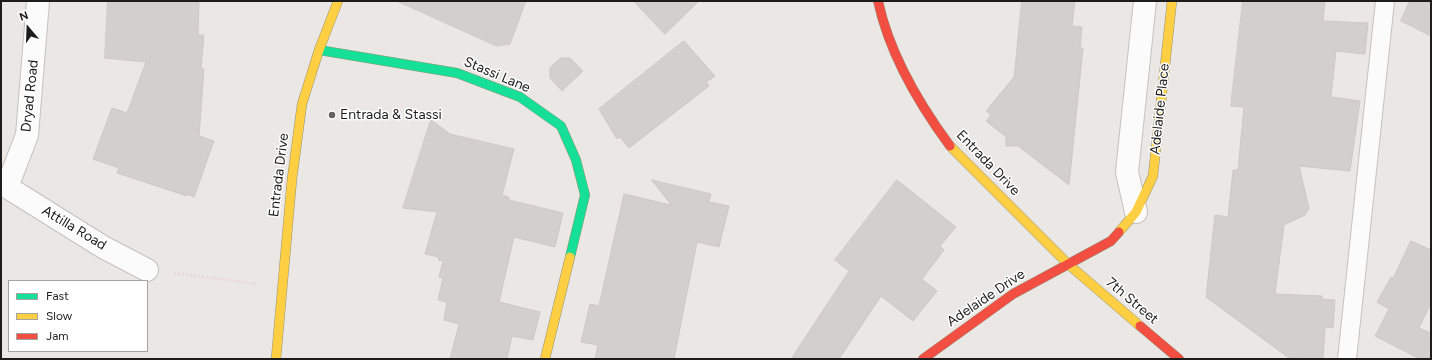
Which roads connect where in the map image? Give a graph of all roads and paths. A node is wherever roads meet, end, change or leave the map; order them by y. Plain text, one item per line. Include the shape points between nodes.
1 (38, 1) edge
2 (338, 1) edge
3 (878, 1) edge
4 (1145, 1) edge
5 (1172, 1) edge
6 (1385, 1) edge
7 (319, 50) junction
8 (4, 187) edge
9 (1136, 212) junction
10 (1068, 264) junction
11 (147, 270) dead end
12 (199, 276) dead end
13 (249, 283) dead end
14 (276, 359) edge
15 (545, 359) edge
16 (922, 359) edge
17 (1179, 359) edge
18 (1347, 359) edge

1 - 8 street, Dryad Road via 27,135
2 - 7 street, Entrada Drive
3 - 10 street, Entrada Drive via 892,45 934,124 954,151
4 - 9 street, Adelaide Place via 1127,172
5 - 9 street, Adelaide Place via 1153,176
6 - 18 lane
7 - 14 street, Entrada Drive via 301,112 292,179
7 - 15 street, Stassi Lane via 457,73 520,97 561,126 576,160 585,195
8 - 11 street, Attilla Road via 103,247
9 - 10 street, Adelaide Place via 1111,242
10 - 16 street, Adelaide Drive via 1013,294
10 - 17 street, 7th Street
12 - 13 path

